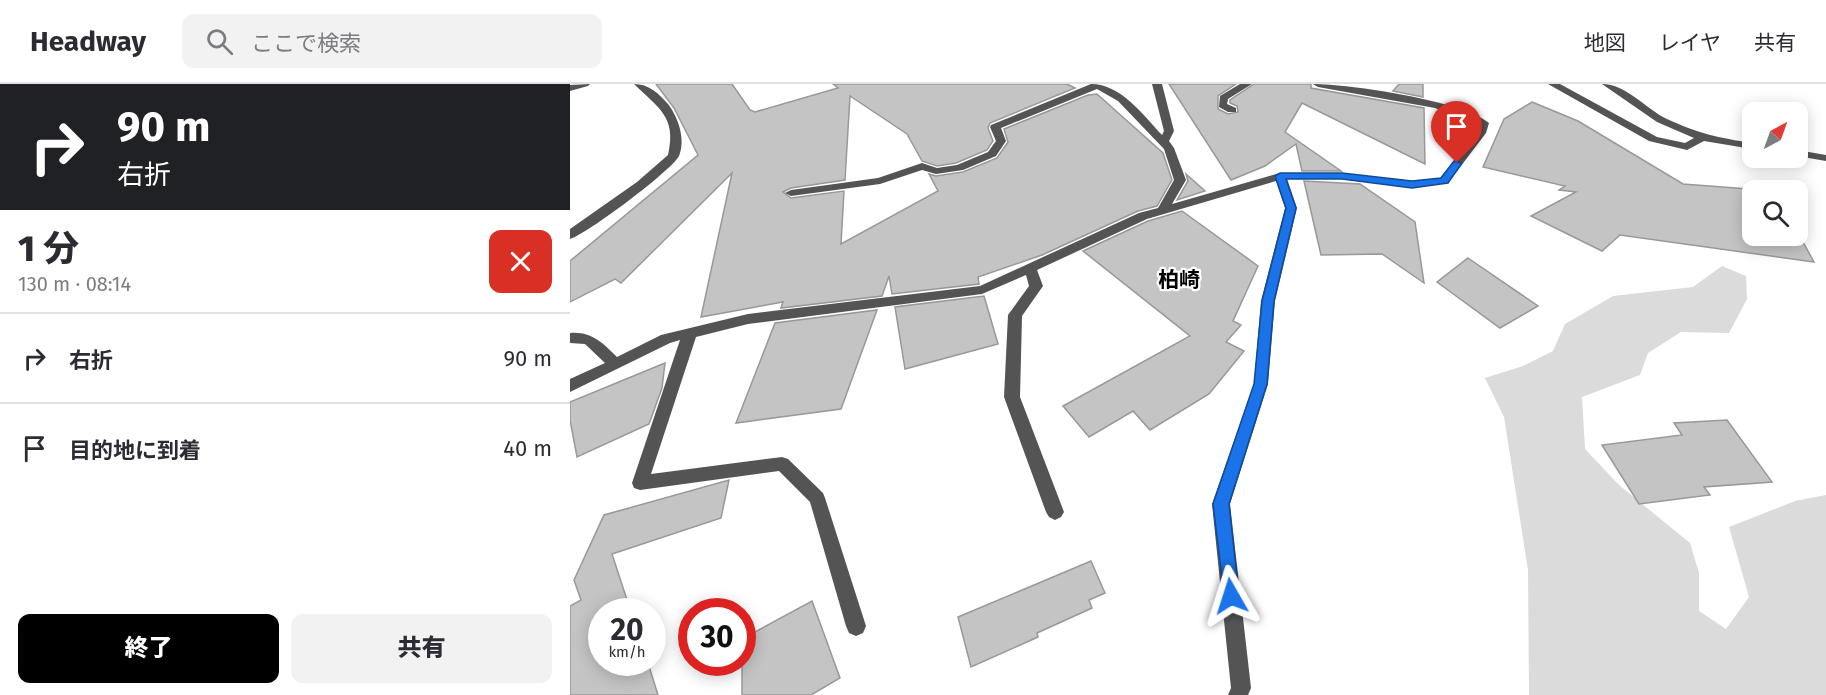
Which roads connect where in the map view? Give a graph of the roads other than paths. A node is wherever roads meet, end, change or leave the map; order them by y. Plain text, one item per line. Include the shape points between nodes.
1 (585, 84) edge
2 (639, 84) edge
3 (1097, 84) edge
4 (1157, 84) edge
5 (1247, 84) edge
6 (1318, 84) edge
7 (1553, 84) edge
8 (1607, 84) edge
9 (570, 88) edge
10 (1232, 111) dead end
11 (1702, 138) junction
12 (1163, 142) junction
13 (1742, 144) edge
14 (1808, 155) edge
15 (1826, 158) edge
16 (1280, 176) junction
17 (791, 193) dead end
18 (1163, 210) junction
19 (570, 235) edge
20 (1030, 267) junction
21 (690, 333) junction
22 (570, 338) edge
23 (615, 364) junction
24 (570, 386) edge
25 (1055, 512) dead end
26 (856, 626) dead end
27 (1238, 695) edge

1 - 9 street
2 - 19 street via 662,101 672,117 676,136 673,157
3 - 12 street via 1121,99
3 - 17 street via 995,127 1001,141 992,154 958,168 936,171 922,166 880,181
4 - 12 street via 1169,131
5 - 10 street via 1223,98 1222,105
6 - 16 street via 1437,105 1484,123 1481,133 1444,181 1412,184 1342,176
7 - 11 street via 1653,139 1687,147
8 - 11 street via 1661,120
11 - 13 street
12 - 18 street via 1169,148 1180,180
14 - 15 street
16 - 18 street
16 - 27 street via 1291,208 1268,301 1261,384 1221,504 1241,688
18 - 20 street
20 - 21 street via 982,290 748,319
20 - 25 street via 1036,285 1015,315 1012,397
21 - 23 street via 666,339
21 - 26 street via 640,483 782,464 817,498
22 - 23 street via 594,341
23 - 24 street

